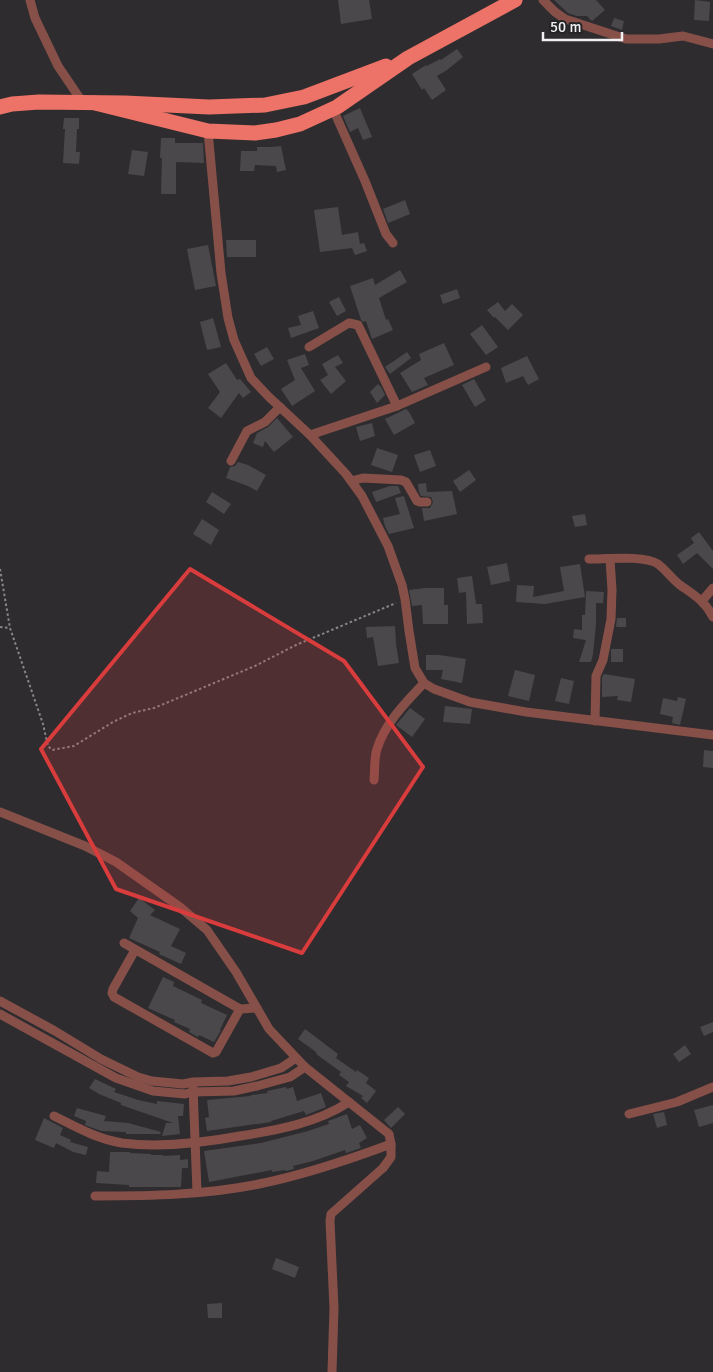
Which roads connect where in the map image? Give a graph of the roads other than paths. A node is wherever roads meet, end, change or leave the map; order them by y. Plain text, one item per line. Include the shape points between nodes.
1 (30, 0) edge
2 (515, 0) edge
3 (543, 0) edge
4 (713, 44) edge
5 (408, 58) junction
6 (89, 103) junction
7 (0, 107) edge
8 (333, 109) junction
9 (208, 131) junction
10 (393, 243) dead end
11 (309, 347) dead end
12 (486, 367) dead end
13 (397, 406) junction
14 (280, 407) junction
15 (310, 435) junction
16 (231, 461) dead end
17 (351, 481) junction
18 (428, 502) dead end
19 (589, 558) dead end
20 (610, 558) junction
21 (713, 588) edge
22 (702, 601) junction
23 (713, 617) edge
24 (424, 683) junction
25 (595, 721) junction
26 (713, 735) edge
27 (374, 780) dead end
28 (0, 812) edge
29 (124, 943) dead end
30 (135, 950) junction
31 (0, 1001) edge
32 (257, 1008) junction
33 (240, 1009) junction
34 (0, 1014) edge
35 (296, 1058) junction
36 (305, 1068) junction
37 (193, 1082) junction
38 (713, 1087) edge
39 (193, 1092) junction
40 (349, 1102) junction
41 (629, 1114) dead end
42 (54, 1116) dead end
43 (196, 1142) junction
44 (390, 1144) junction
45 (196, 1192) junction
46 (95, 1196) dead end
47 (332, 1372) edge

1 - 6 street via 58,66
2 - 5 highway
3 - 4 street via 565,19 626,39 683,36
5 - 6 highway via 304,98 265,105
5 - 8 highway
6 - 7 highway via 39,102
6 - 9 highway
8 - 9 highway via 300,124 276,130 255,133
8 - 10 street via 386,234
9 - 14 street via 228,318 251,378
11 - 13 street via 349,323 358,325
12 - 13 street
13 - 15 street
14 - 15 street
14 - 16 street via 265,422 247,431
15 - 17 street
17 - 18 street via 363,478 402,480 417,501
17 - 24 street via 388,546 406,598 415,668
19 - 20 street
20 - 22 street via 636,558 657,563
20 - 25 street via 611,619 603,660 596,676
21 - 22 street
22 - 23 street
24 - 25 street via 470,702
24 - 27 street via 387,726 377,750
25 - 26 street
28 - 32 street via 101,854 180,907 207,930
29 - 30 street
30 - 33 street
30 - 33 street via 113,989 114,997 213,1053
31 - 37 street via 138,1077 183,1084
32 - 33 street
32 - 35 street via 269,1029
34 - 39 street via 116,1078 153,1091
35 - 36 street
35 - 37 street via 281,1068 251,1076 228,1081
36 - 39 street via 290,1077 234,1091
36 - 40 street
37 - 39 street
38 - 41 street via 677,1102
39 - 43 street
40 - 43 street via 335,1111 298,1124
40 - 44 street via 389,1134
42 - 43 street via 94,1136 121,1142 151,1145
43 - 45 street
44 - 45 street via 310,1172 259,1184
44 - 47 street via 391,1157 383,1168 331,1214
45 - 46 street via 164,1196

